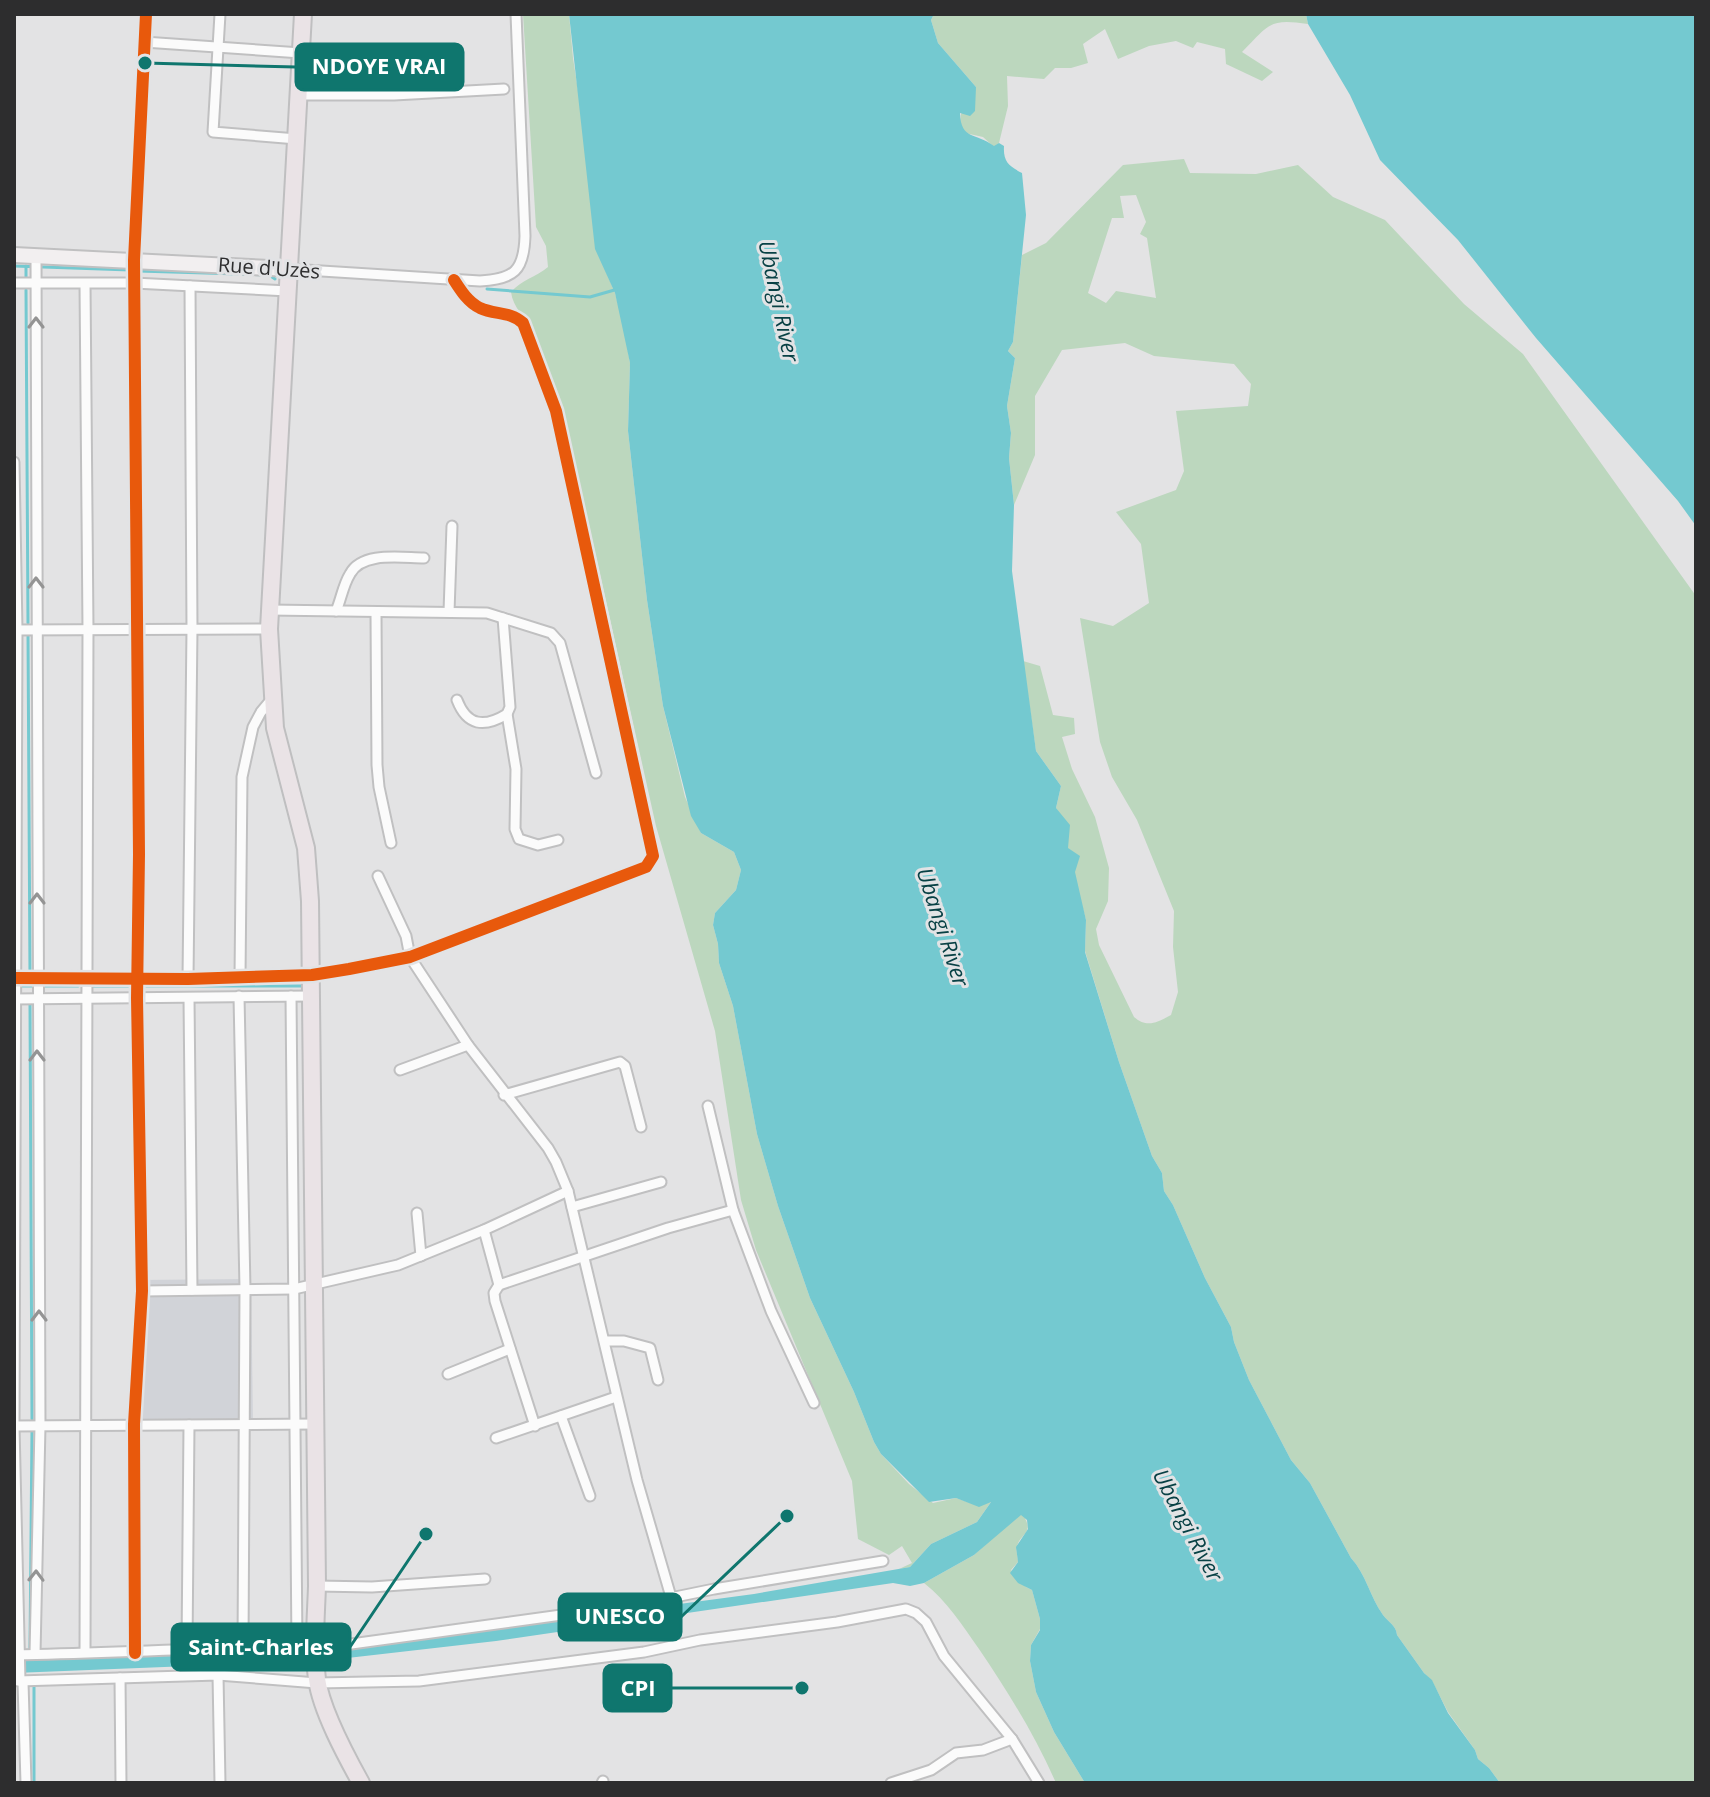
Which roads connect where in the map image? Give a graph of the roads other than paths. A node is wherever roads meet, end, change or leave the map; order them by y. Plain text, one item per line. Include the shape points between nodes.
1 (146, 14) edge
2 (220, 14) edge
3 (303, 14) edge
4 (516, 14) edge
5 (144, 42) junction
6 (219, 49) junction
7 (301, 53) junction
8 (504, 89) dead end
9 (299, 95) junction
10 (297, 139) junction
11 (14, 256) edge
12 (36, 257) junction
13 (134, 260) junction
14 (290, 269) junction
15 (454, 280) junction
16 (14, 283) edge
17 (36, 283) junction
18 (134, 283) junction
19 (85, 284) junction
20 (190, 286) junction
21 (288, 291) junction
22 (14, 462) edge
23 (452, 526) dead end
24 (424, 558) dead end
25 (269, 610) junction
26 (336, 611) junction
27 (449, 612) junction
28 (376, 614) junction
29 (503, 618) junction
30 (88, 629) junction
31 (192, 629) junction
32 (269, 629) junction
33 (15, 630) edge
34 (36, 630) junction
35 (139, 630) junction
36 (271, 700) junction
37 (457, 700) dead end
38 (507, 714) junction
39 (596, 773) dead end
40 (558, 840) dead end
41 (391, 843) dead end
42 (378, 876) dead end
43 (410, 957) junction
44 (312, 975) junction
45 (37, 977) junction
46 (240, 977) junction
47 (15, 978) edge
48 (86, 978) junction
49 (137, 979) junction
50 (188, 979) junction
51 (239, 996) junction
52 (291, 996) junction
53 (312, 996) junction
54 (137, 998) junction
55 (189, 998) junction
56 (15, 999) edge
57 (37, 999) junction
58 (85, 999) junction
59 (468, 1045) junction
60 (400, 1070) dead end
61 (504, 1095) junction
62 (708, 1106) dead end
63 (641, 1127) dead end
64 (661, 1182) dead end
65 (568, 1191) junction
66 (572, 1207) junction
67 (733, 1210) junction
68 (417, 1213) dead end
69 (484, 1230) junction
70 (421, 1256) junction
71 (583, 1256) junction
72 (315, 1285) junction
73 (499, 1285) junction
74 (245, 1289) junction
75 (294, 1289) junction
76 (192, 1290) junction
77 (142, 1291) junction
78 (605, 1341) junction
79 (510, 1349) junction
80 (448, 1374) dead end
81 (658, 1380) dead end
82 (616, 1397) junction
83 (814, 1403) dead end
84 (561, 1416) junction
85 (134, 1424) junction
86 (316, 1424) junction
87 (86, 1425) junction
88 (189, 1425) junction
89 (14, 1426) edge
90 (40, 1426) junction
91 (242, 1426) junction
92 (294, 1426) junction
93 (535, 1426) junction
94 (496, 1438) dead end
95 (590, 1496) dead end
96 (883, 1561) dead end
97 (485, 1579) dead end
98 (317, 1586) junction
99 (671, 1597) junction
100 (297, 1645) junction
101 (243, 1647) junction
102 (187, 1649) junction
103 (315, 1649) junction
104 (85, 1652) junction
105 (135, 1653) junction
106 (35, 1654) junction
107 (17, 1655) edge
108 (218, 1675) junction
109 (120, 1678) junction
110 (19, 1682) edge
111 (317, 1683) junction
112 (1012, 1739) junction
113 (26, 1783) edge
114 (121, 1783) edge
115 (220, 1783) edge
116 (361, 1783) edge
117 (891, 1783) edge
118 (1039, 1783) edge

1 - 5 street
2 - 6 street
3 - 7 main road
4 - 15 street, Rue d'Uzès via 524,255 508,277
5 - 6 street
5 - 13 street
6 - 7 street
6 - 10 street via 213,132
7 - 9 main road
8 - 9 street
9 - 10 main road
10 - 14 main road
11 - 12 street, Rue d'Uzès
12 - 13 street, Rue d'Uzès
12 - 17 street
13 - 14 street, Rue d'Uzès
13 - 18 street
14 - 15 street, Rue d'Uzès
14 - 21 main road
15 - 43 street via 483,310 516,316 523,323 552,398 653,856 646,867
16 - 17 street
17 - 19 street
34 -> 17 street
18 - 19 street
18 - 20 street
18 - 35 street
19 - 30 street
20 - 21 street
20 - 31 street
21 - 25 main road
22 - 33 street
23 - 27 street
24 - 26 street via 358,564
25 - 26 street
25 - 32 main road
26 - 28 street
27 - 28 street
27 - 29 street
28 - 41 street via 377,765
29 - 38 street
29 - 39 street via 551,633 560,643
30 - 34 street
30 - 35 street
30 - 48 street
31 - 32 street
31 - 35 street
31 - 50 street
32 - 36 main road
33 - 34 street
33 - 47 street
45 -> 34 street
35 - 49 street
36 - 44 main road via 306,848
36 - 46 street via 253,727 242,777
37 - 38 street via 474,721 485,723
38 - 40 street via 519,839 538,845
42 - 43 street
43 - 44 street
43 - 59 street
44 - 46 street
44 - 53 main road
45 - 47 street
45 - 48 street
45 - 57 street
46 - 50 street
47 - 56 street
48 - 49 street
48 - 58 street
49 - 50 street
49 - 54 street
51 - 52 street
51 - 55 street
51 - 74 street
52 - 53 street
52 - 75 street
53 - 72 main road
54 - 55 street
54 - 58 street
54 - 77 street
55 - 76 street
56 - 57 street
56 - 89 street
57 - 58 street
90 -> 57 street
58 - 87 street
59 - 60 street
59 - 61 street
61 - 63 street via 620,1062
61 - 65 street via 548,1148
62 - 67 street
64 - 66 street
65 - 66 street
65 - 69 street
66 - 71 street
67 - 71 street
67 - 83 street via 771,1311
68 - 70 street
69 - 70 street
69 - 73 street
70 - 72 street
71 - 73 street
71 - 78 street
72 - 75 street
72 - 86 main road
73 - 79 street via 495,1301
74 - 75 street
74 - 76 street
74 - 91 street
75 - 92 street
76 - 77 street
77 - 85 street
78 - 81 street via 650,1348
78 - 82 street
79 - 80 street
79 - 93 street
82 - 84 street
82 - 99 street
84 - 93 street
84 - 95 street
85 - 87 street
85 - 88 street
85 - 105 street
86 - 92 street
86 - 98 main road
87 - 90 street
87 - 104 street
88 - 91 street
88 - 102 street
89 - 90 street
89 - 107 street
106 -> 90 street
91 - 92 street
91 - 101 street
92 - 100 street
93 - 94 street
96 - 99 street
97 - 98 street
98 - 103 main road
99 - 103 street
100 - 101 street
100 - 103 street
101 - 102 street
102 - 105 street
103 - 111 main road
104 - 105 street
104 - 106 street
106 - 107 street
107 - 110 street
108 - 109 street
108 - 111 street
108 - 115 street
109 - 110 street
109 - 114 street
110 - 113 street
111 - 112 street via 458,1678 906,1609 926,1622 944,1656
111 - 116 main road
112 - 117 street via 956,1753 931,1770
112 - 118 street

